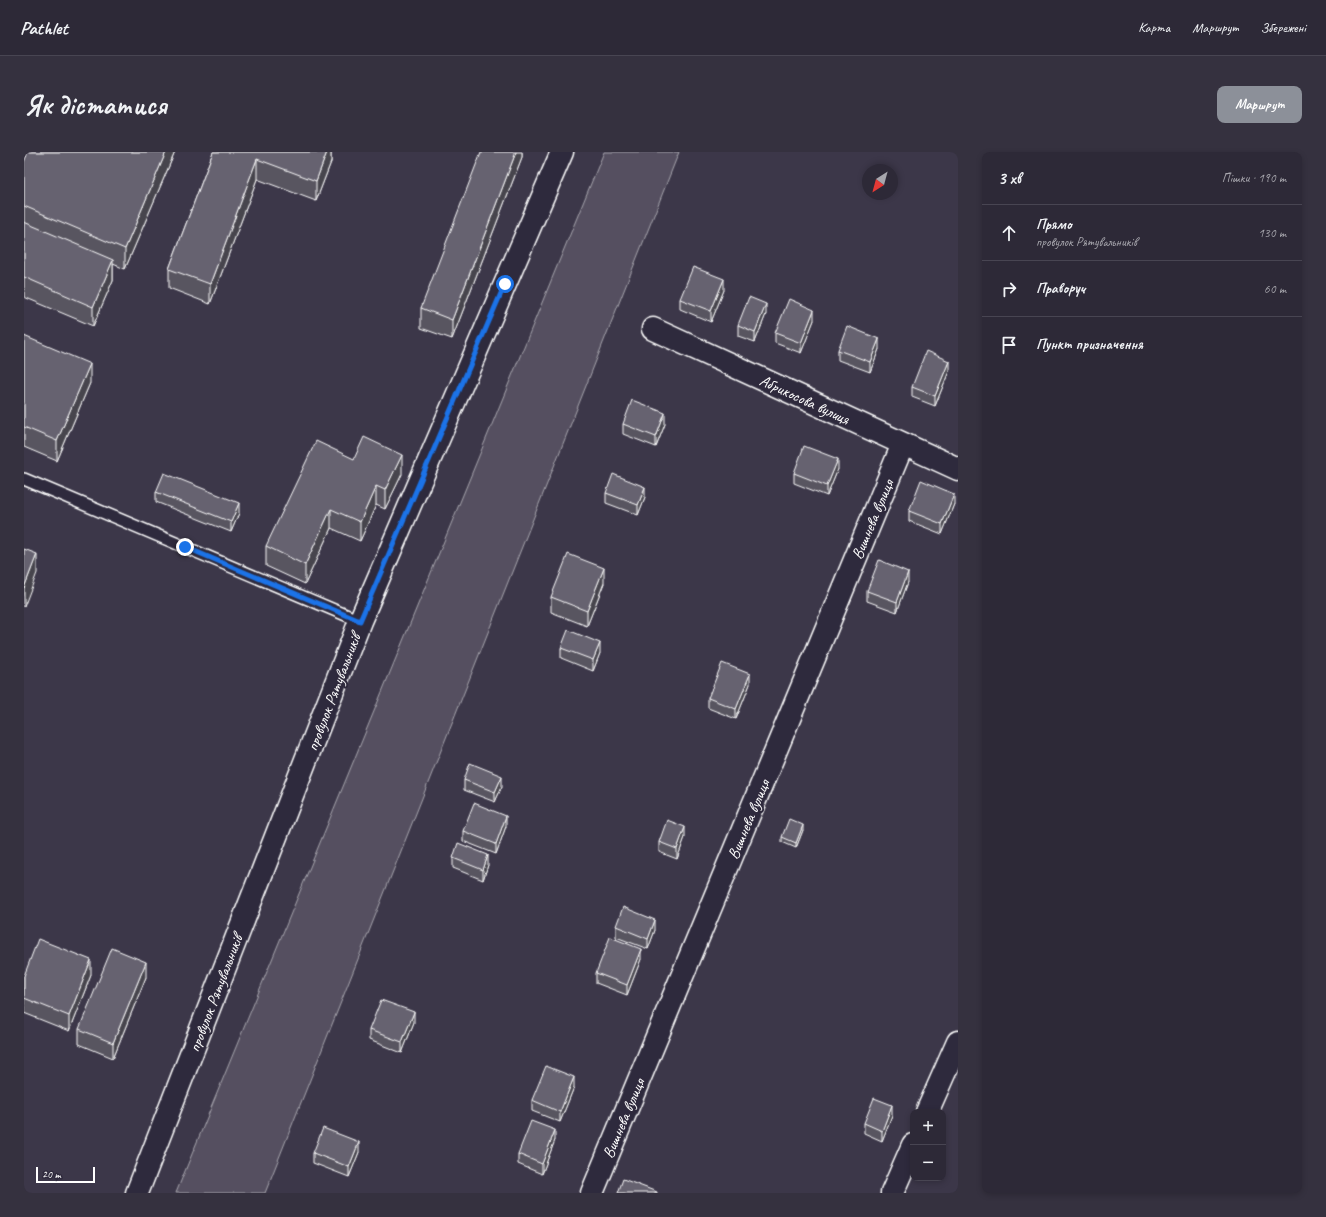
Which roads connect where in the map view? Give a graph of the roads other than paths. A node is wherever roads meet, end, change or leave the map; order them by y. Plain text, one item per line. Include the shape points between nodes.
1 (562, 152) edge
2 (653, 329) dead end
3 (903, 444) junction
4 (958, 470) edge
5 (24, 479) edge
6 (360, 621) junction
7 (958, 1042) edge
8 (928, 1109) edge
9 (910, 1152) edge
10 (137, 1193) edge
11 (592, 1193) edge
12 (892, 1193) edge

1 - 6 street, провулок Рятувальників
2 - 3 street, Абрикосова вулиця
3 - 4 street, Абрикосова вулиця
3 - 11 street, Вишнева вулиця
5 - 6 lane
6 - 10 street, провулок Рятувальників
7 - 8 street
9 - 12 street

